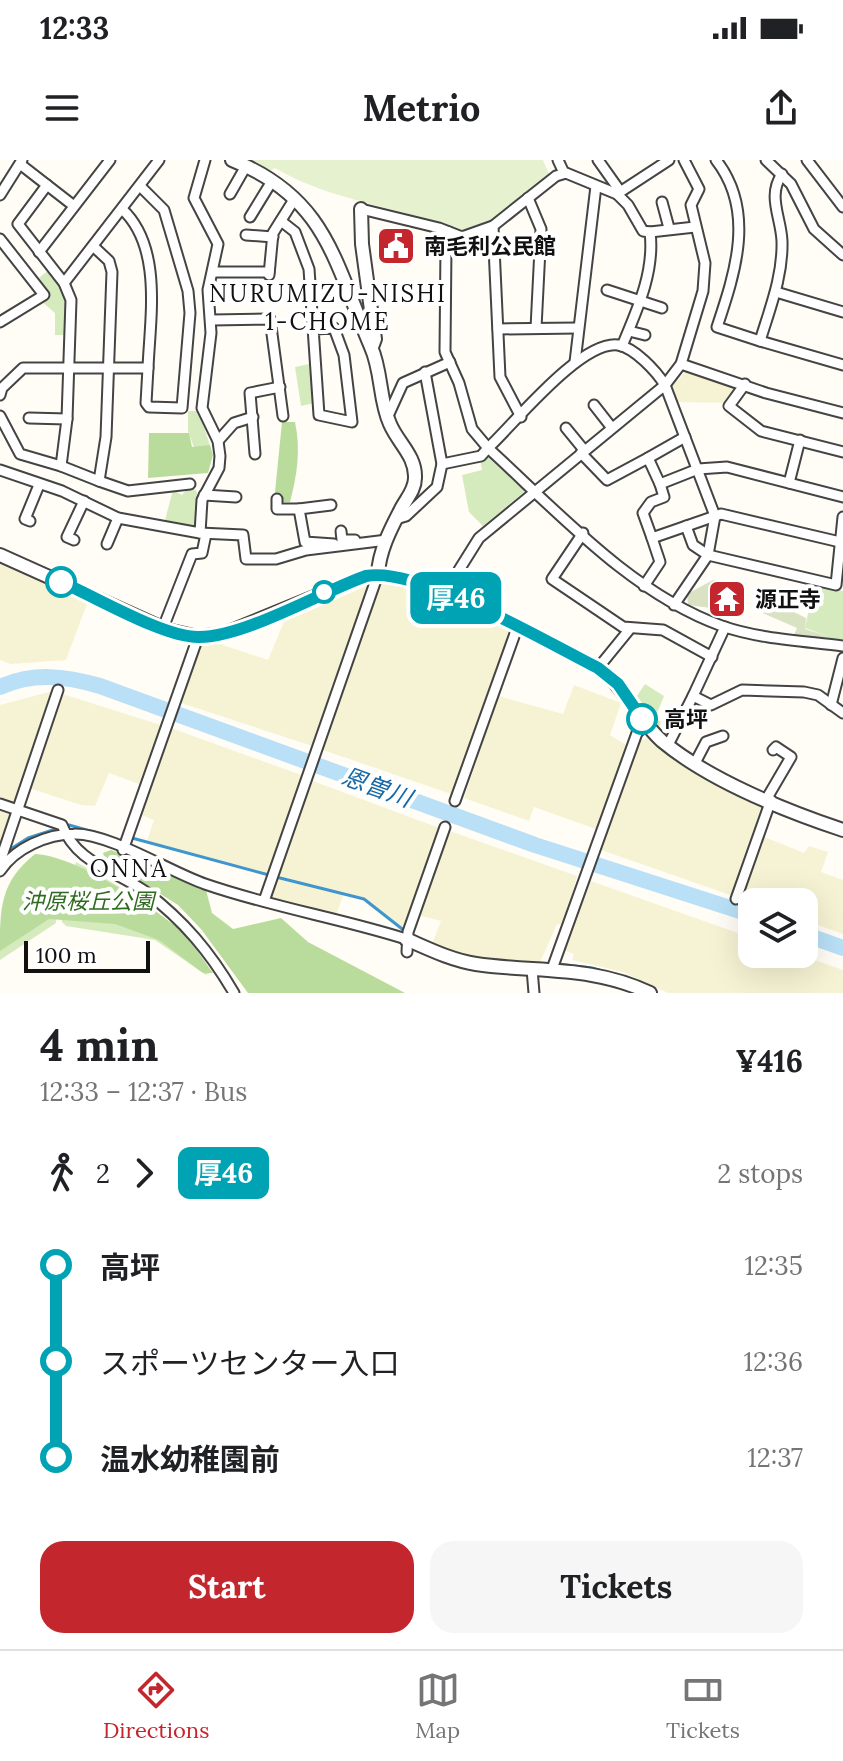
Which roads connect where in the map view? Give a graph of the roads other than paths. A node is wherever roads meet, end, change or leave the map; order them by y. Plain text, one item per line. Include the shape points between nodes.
1 (110, 160) edge
2 (159, 160) edge
3 (205, 160) edge
4 (232, 160) edge
5 (558, 160) edge
6 (598, 160) edge
7 (669, 160) edge
8 (684, 160) edge
9 (716, 160) edge
10 (766, 160) edge
11 (807, 160) edge
12 (21, 162) edge
13 (246, 166) junction
14 (564, 173) junction
15 (782, 174) junction
16 (272, 181) junction
17 (47, 185) junction
18 (140, 186) junction
19 (596, 186) junction
20 (618, 192) junction
21 (230, 194) dead end
22 (0, 195) edge
23 (295, 198) junction
24 (528, 198) junction
25 (662, 202) dead end
26 (74, 206) junction
27 (843, 207) edge
28 (122, 209) junction
29 (361, 209) joint
30 (250, 217) dead end
31 (281, 221) junction
32 (493, 226) junction
33 (695, 227) junction
34 (669, 228) junction
35 (449, 232) junction
36 (650, 232) junction
37 (246, 235) dead end
38 (273, 237) junction
39 (1, 242) edge
40 (93, 246) junction
41 (39, 252) junction
42 (843, 255) edge
43 (651, 260) junction
44 (665, 264) dead end
45 (214, 272) junction
46 (648, 275) junction
47 (659, 278) dead end
48 (64, 283) junction
49 (612, 289) dead end
50 (208, 290) junction
51 (188, 291) junction
52 (776, 292) junction
53 (640, 300) junction
54 (662, 308) dead end
55 (843, 312) edge
56 (212, 320) junction
57 (0, 322) edge
58 (536, 328) junction
59 (578, 328) junction
60 (315, 329) junction
61 (498, 329) junction
62 (629, 331) junction
63 (645, 335) dead end
64 (760, 341) junction
65 (622, 346) junction
66 (372, 347) junction
67 (450, 362) junction
68 (575, 362) junction
69 (681, 364) junction
70 (843, 365) edge
71 (148, 368) junction
72 (69, 369) junction
73 (110, 369) junction
74 (425, 372) junction
75 (745, 384) junction
76 (665, 385) junction
77 (782, 386) dead end
78 (280, 387) junction
79 (0, 395) edge
80 (778, 397) junction
81 (594, 405) dead end
82 (843, 413) edge
83 (0, 416) edge
84 (33, 416) dead end
85 (283, 416) dead end
86 (388, 416) junction
87 (253, 417) junction
88 (521, 417) junction
89 (67, 419) junction
90 (566, 428) dead end
91 (612, 428) junction
92 (685, 437) junction
93 (800, 440) junction
94 (218, 441) junction
95 (488, 448) junction
96 (582, 452) junction
97 (843, 452) edge
98 (255, 454) dead end
99 (648, 458) junction
100 (442, 464) junction
101 (61, 466) junction
102 (698, 469) junction
103 (0, 470) edge
104 (99, 481) junction
105 (789, 483) junction
106 (190, 484) dead end
107 (660, 484) junction
108 (39, 485) junction
109 (535, 491) junction
110 (204, 495) junction
111 (236, 497) dead end
112 (843, 497) edge
113 (277, 499) dead end
114 (84, 501) junction
115 (331, 505) dead end
116 (299, 509) junction
117 (715, 516) junction
118 (843, 517) edge
119 (118, 518) junction
120 (24, 519) dead end
121 (396, 519) junction
122 (686, 526) junction
123 (341, 531) dead end
124 (203, 533) junction
125 (583, 533) junction
126 (68, 537) dead end
127 (652, 538) junction
128 (387, 540) junction
129 (840, 542) junction
130 (369, 543) junction
131 (107, 544) dead end
132 (334, 547) junction
133 (0, 555) edge
134 (708, 555) junction
135 (378, 574) junction
136 (644, 586) junction
137 (451, 596) junction
138 (674, 605) junction
139 (725, 627) junction
140 (163, 628) junction
141 (517, 628) junction
142 (629, 630) junction
143 (198, 637) junction
144 (843, 646) edge
145 (712, 657) junction
146 (843, 658) edge
147 (598, 668) junction
148 (58, 690) dead end
149 (693, 696) junction
150 (831, 705) junction
151 (843, 713) edge
152 (646, 725) junction
153 (723, 736) dead end
154 (668, 745) junction
155 (776, 746) dead end
156 (695, 763) junction
157 (769, 799) junction
158 (455, 801) dead end
159 (0, 804) edge
160 (18, 810) junction
161 (445, 827) dead end
162 (843, 830) edge
163 (65, 835) junction
164 (123, 850) junction
165 (2, 868) edge
166 (736, 899) dead end
167 (264, 901) junction
168 (407, 946) junction
169 (532, 969) junction
170 (552, 969) junction
171 (234, 993) edge
172 (534, 993) edge
173 (650, 993) edge

1 - 26 street
2 - 18 street
3 - 45 street via 194,198 218,244
4 - 13 street
5 - 14 street
6 - 20 street
7 - 20 street
8 - 33 street via 699,189 691,205
9 - 64 street via 732,192 741,238 717,327
10 - 15 street
11 - 27 street
12 - 17 street
12 - 22 street
13 - 16 street
13 - 21 street
14 - 19 street
14 - 24 street
15 - 42 street via 814,229
15 - 52 street via 773,190 782,243
16 - 23 street
16 - 30 street
17 - 26 street
17 - 41 street via 18,224
18 - 28 street
18 - 51 street via 164,210
19 - 20 street
19 - 59 street
20 - 36 street via 643,231
23 - 31 street
23 - 66 street via 335,252
24 - 32 street
24 - 58 street via 541,229
25 - 34 street
26 - 41 street
28 - 40 street
28 - 71 street via 137,222 149,265
29 - 35 street
29 - 66 street
31 - 38 street
31 - 60 street via 295,232 309,269
32 - 35 street via 462,237
32 - 61 street
33 - 34 street
33 - 69 street via 706,272
34 - 36 street
35 - 67 street via 444,349
36 - 43 street
37 - 38 street
38 - 45 street via 269,274
39 - 57 street via 44,295
40 - 48 street
40 - 73 street via 111,265
41 - 48 street
43 - 44 street
43 - 46 street
45 - 50 street
46 - 47 street
46 - 53 street
48 - 72 street via 71,300
49 - 53 street
50 - 51 street
50 - 56 street
51 - 71 street via 182,408 149,407
52 - 55 street
52 - 64 street
53 - 54 street
53 - 62 street
56 - 78 street via 270,319
56 - 94 street via 202,408
58 - 59 street
58 - 61 street
59 - 68 street
60 - 60 street via 319,415 352,422 344,355 334,328
61 - 88 street via 500,377
62 - 63 street
62 - 65 street
64 - 70 street
65 - 68 street via 606,347
65 - 76 street via 657,372
66 - 86 street
67 - 74 street
67 - 95 street via 472,429
68 - 88 street
69 - 75 street
69 - 76 street
71 - 73 street
72 - 73 street
72 - 79 street via 18,369
72 - 89 street
73 - 104 street
74 - 86 street via 403,383
74 - 100 street
75 - 80 street
75 - 93 street via 729,406 761,431
76 - 91 street
76 - 92 street
77 - 80 street
78 - 85 street
78 - 87 street via 250,393
80 - 82 street
81 - 91 street
83 - 101 street via 20,454
84 - 89 street
86 - 121 street via 415,469 415,483
87 - 94 street via 234,423
87 - 98 street
88 - 95 street
89 - 101 street
90 - 96 street
91 - 96 street
92 - 99 street
92 - 102 street
93 - 97 street
93 - 105 street
94 - 110 street via 219,468
95 - 100 street via 481,456
95 - 109 street
96 - 99 street via 607,480
96 - 109 street
99 - 107 street
100 - 121 street via 437,487
101 - 104 street
102 - 105 street via 727,467
102 - 107 street
102 - 117 street
103 - 108 street
104 - 106 street via 128,491
105 - 112 street
107 - 127 street via 664,497 639,516
108 - 114 street
108 - 120 street
109 - 125 street
109 - 137 street via 479,538 459,570
110 - 111 street
110 - 124 street
113 - 116 street via 277,509
114 - 119 street
114 - 126 street
115 - 116 street
116 - 132 street via 305,542 334,541
117 - 122 street
117 - 129 street via 738,515
117 - 134 street
118 - 129 street
119 - 124 street
119 - 131 street
121 - 128 street
122 - 127 street
122 - 134 street via 693,545
123 - 130 street via 342,540
124 - 132 street via 243,535 246,559 276,559
124 - 140 street via 202,553 192,554
125 - 136 street via 605,546
125 - 142 street via 552,579
127 - 136 street via 660,562
128 - 130 street
128 - 135 street
129 - 134 street via 836,585
130 - 132 street
133 - 140 street
134 - 138 street
135 - 137 street
135 - 143 street via 224,634
135 - 167 street
136 - 138 street
137 - 141 street
138 - 139 street
139 - 144 street
139 - 145 street
140 - 143 street
141 - 147 street
141 - 158 street
142 - 145 street via 663,630
142 - 147 street
143 - 164 street
145 - 149 street
146 - 150 street
147 - 152 street via 618,684
148 - 160 street
149 - 150 street via 711,705 742,690 804,692
149 - 154 street
150 - 151 street
152 - 154 street
152 - 170 street via 637,733
153 - 156 street via 706,742
154 - 156 street
155 - 157 street via 791,757
156 - 157 street
157 - 162 street
157 - 166 street
159 - 160 street
160 - 163 street via 62,825
160 - 165 street
161 - 168 street
163 - 164 street via 87,835
163 - 165 street via 32,844
163 - 171 street via 78,853 145,892 196,936
164 - 167 street via 203,884
167 - 168 street
168 - 169 street via 451,959
169 - 170 street
169 - 172 street
170 - 173 street via 610,977

